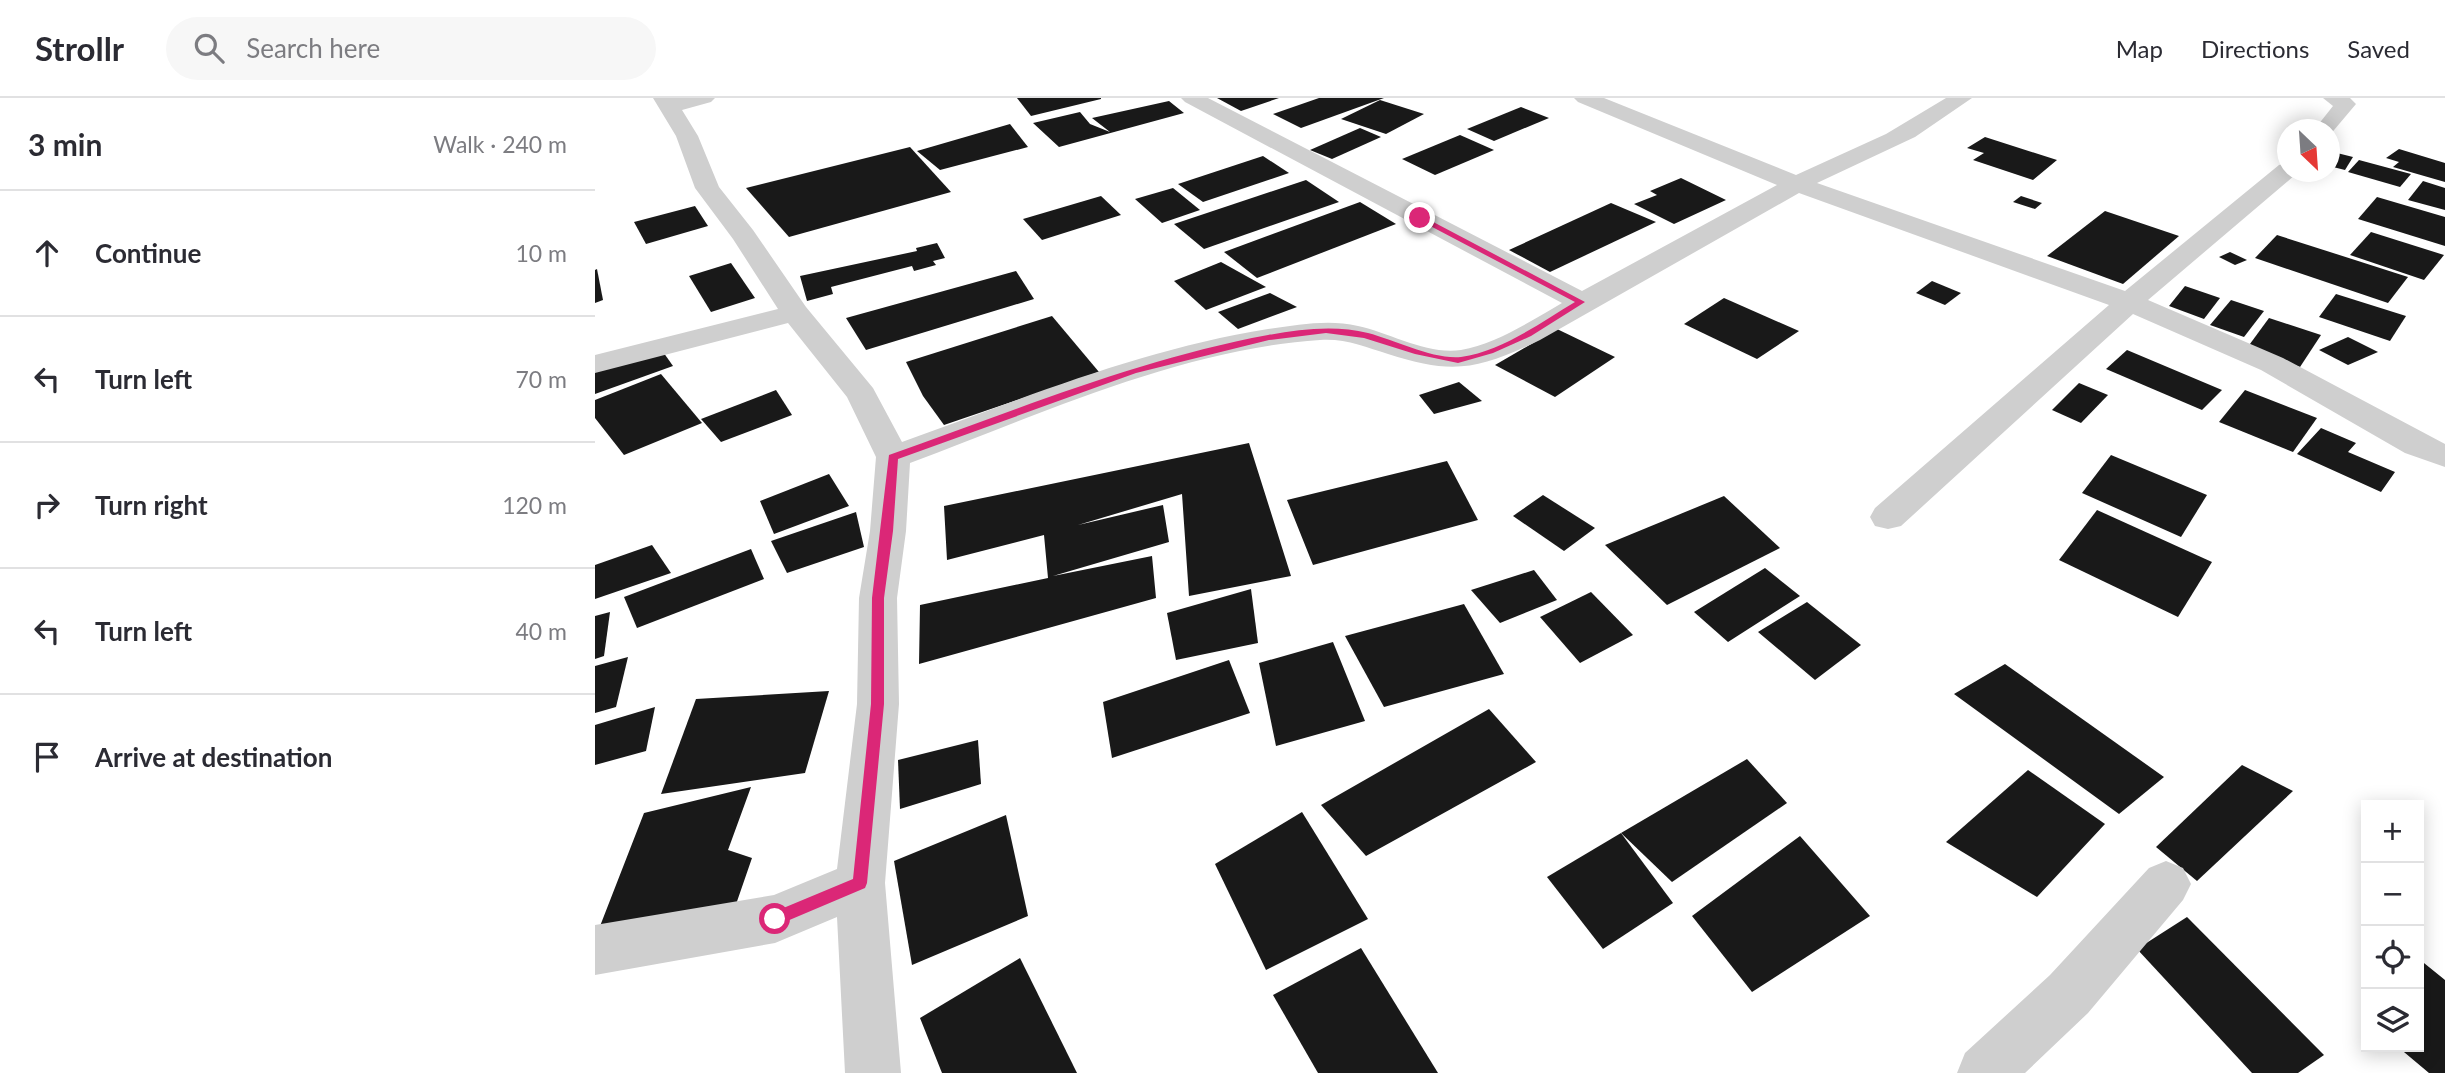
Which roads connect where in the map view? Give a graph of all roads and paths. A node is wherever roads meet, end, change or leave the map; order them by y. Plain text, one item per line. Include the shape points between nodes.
1 (1192, 98) edge
2 (1585, 98) edge
3 (1961, 98) edge
4 (2335, 98) edge
5 (680, 101) edge
6 (2333, 119) edge
7 (2277, 178) edge
8 (1797, 184) junction
9 (1581, 302) junction
10 (2129, 302) junction
11 (795, 313) junction
12 (595, 364) edge
13 (2445, 456) edge
14 (893, 457) junction
15 (1888, 517) dead end
16 (860, 883) junction
17 (2166, 884) dead end
18 (595, 950) edge
19 (873, 1073) edge
20 (1985, 1073) edge

1 - 9 street
2 - 8 street
3 - 8 street via 1906,133
4 - 6 street via 2345,104
5 - 11 street via 687,136 707,188
7 - 10 street
8 - 9 street
8 - 10 street
9 - 14 street via 1528,334 1458,360 1366,335 1326,330 1269,337 1133,371
10 - 13 street via 2273,364 2417,445
10 - 15 street
11 - 12 street
11 - 14 street via 862,395
14 - 16 street via 878,598 878,704
16 - 18 street via 775,919
16 - 19 street
17 - 20 street via 2069,994

